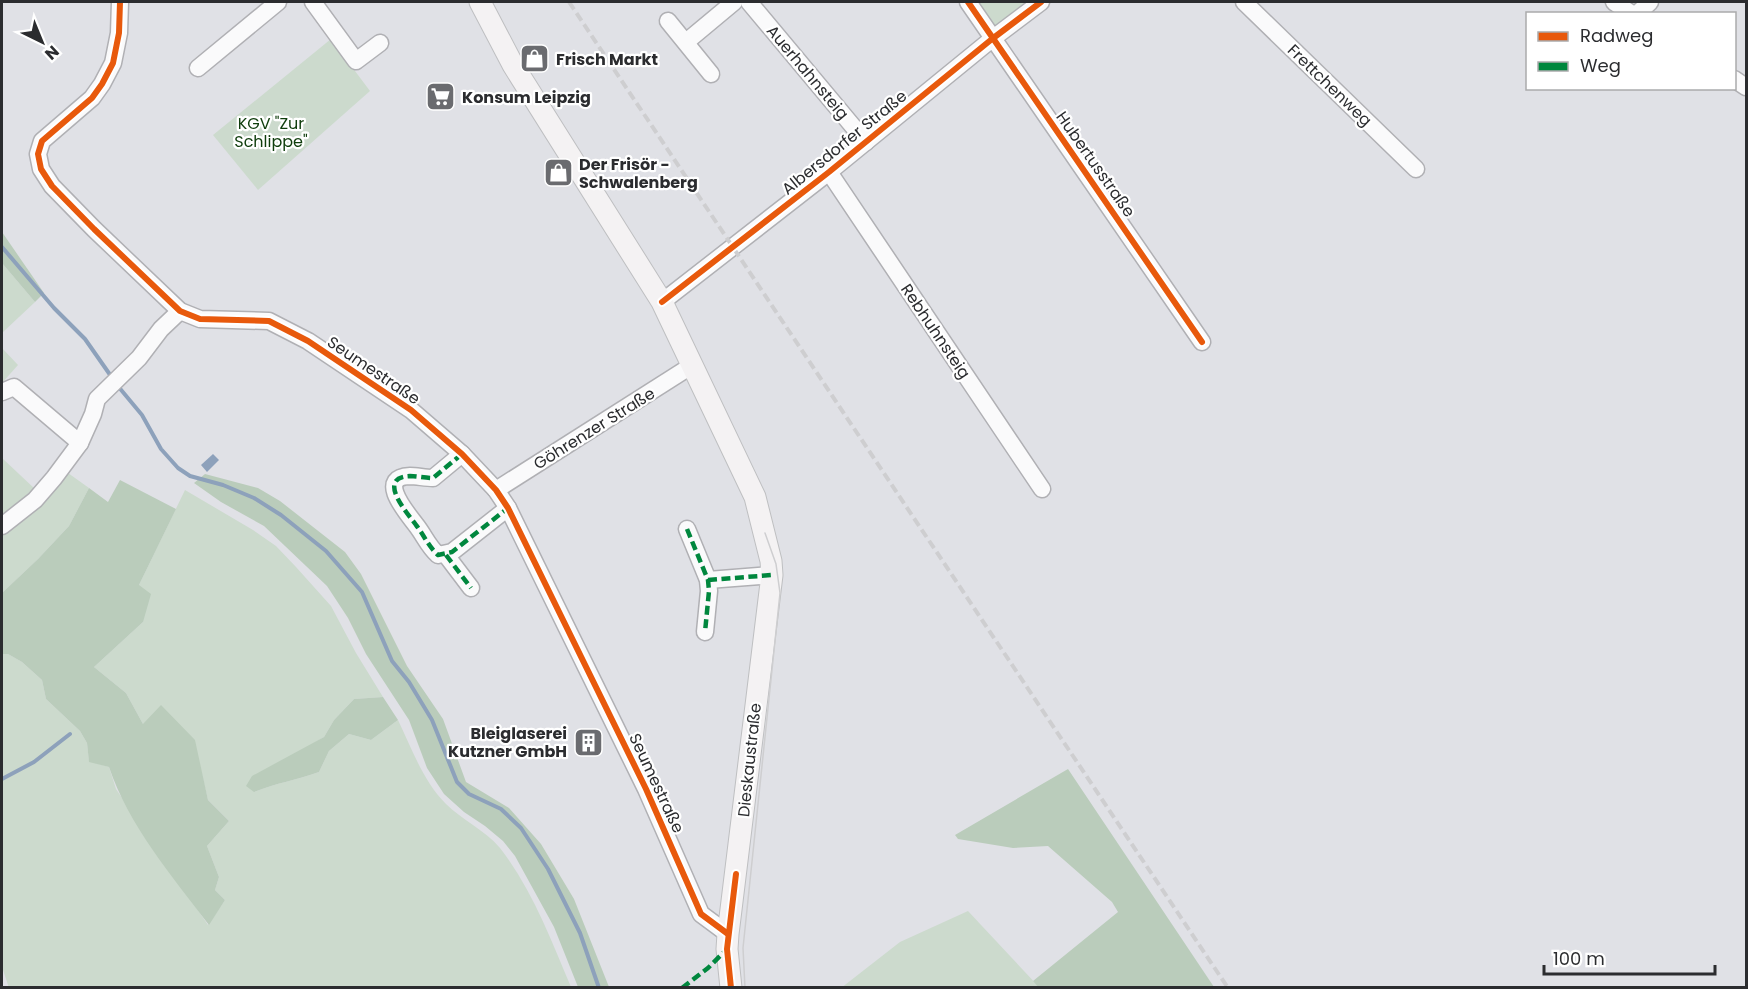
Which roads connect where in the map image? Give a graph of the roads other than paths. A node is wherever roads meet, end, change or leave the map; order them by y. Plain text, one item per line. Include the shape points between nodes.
1 (120, 2) edge
2 (278, 2) edge
3 (313, 2) edge
4 (480, 2) edge
5 (734, 2) edge
6 (749, 2) edge
7 (968, 2) edge
8 (1041, 2) edge
9 (1244, 2) edge
10 (1614, 2) edge
11 (1650, 2) edge
12 (1631, 12) edge
13 (1637, 12) edge
14 (668, 21) dead end
15 (992, 39) junction
16 (686, 42) junction
17 (380, 43) dead end
18 (198, 68) dead end
19 (711, 74) dead end
20 (866, 142) junction
21 (1416, 169) dead end
22 (829, 172) junction
23 (662, 302) junction
24 (180, 311) junction
25 (1202, 342) dead end
26 (691, 366) junction
27 (2, 392) edge
28 (80, 443) junction
29 (462, 454) junction
30 (1042, 489) dead end
31 (496, 490) junction
32 (508, 508) junction
33 (2, 526) edge
34 (687, 529) dead end
35 (446, 555) junction
36 (772, 575) junction
37 (708, 580) junction
38 (471, 588) dead end
39 (705, 632) dead end
40 (728, 934) junction
41 (731, 987) edge

1 - 24 street, Seumestraße via 113,63 102,84 92,98 42,141 38,154 41,169 61,196
2 - 18 street
3 - 17 street via 356,61
4 - 23 main road, Dieskaustraße via 513,65
5 - 16 street
6 - 20 street, Auerhahnsteig
7 - 15 street, Hubertusstraße
8 - 15 street, Albersdorfer Straße
9 - 21 street, Frettchenweg
10 - 12 street
11 - 13 street
14 - 16 street
15 - 20 street, Albersdorfer Straße
15 - 25 street, Hubertusstraße
16 - 19 street
20 - 22 street, Albersdorfer Straße
22 - 23 street, Albersdorfer Straße
22 - 30 street, Rebhuhnsteig
23 - 26 main road, Dieskaustraße
24 - 28 street via 97,399
24 - 29 street, Seumestraße via 200,319 269,321 308,341 411,410
26 - 31 street, Göhrenzer Straße
26 - 36 main road, Dieskaustraße via 755,497
27 - 28 street via 14,387
28 - 33 street via 35,500
29 - 31 street, Seumestraße
29 - 35 street via 433,478 407,476 397,481 394,489 396,499 431,548 438,555
31 - 32 street, Seumestraße
32 - 35 street
32 - 40 street, Seumestraße via 646,789 701,914
34 - 37 street
35 - 38 street
36 - 37 street
36 - 40 main road, Dieskaustraße
37 - 39 street
40 - 41 main road, Dieskaustraße

